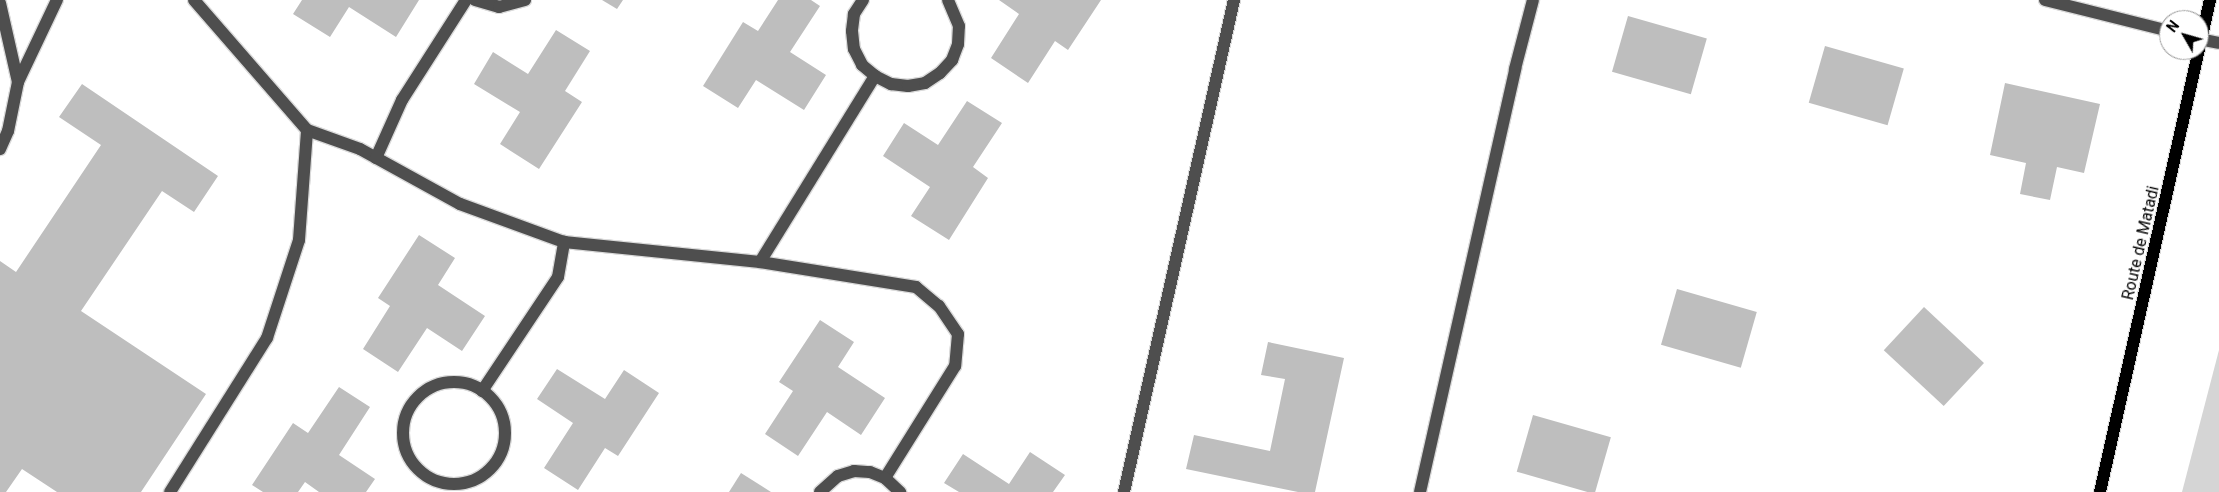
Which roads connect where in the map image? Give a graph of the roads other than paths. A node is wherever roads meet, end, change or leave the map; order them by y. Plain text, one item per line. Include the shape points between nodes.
1 (58, 0) edge
2 (194, 0) edge
3 (466, 0) edge
4 (475, 0) edge
5 (525, 0) edge
6 (863, 0) edge
7 (948, 0) edge
8 (1234, 0) edge
9 (1533, 0) edge
10 (2045, 0) edge
11 (0, 3) edge
12 (2159, 28) edge
13 (2197, 60) edge
14 (875, 76) junction
15 (18, 82) junction
16 (308, 130) junction
17 (0, 149) edge
18 (376, 158) junction
19 (564, 242) junction
20 (760, 262) junction
21 (482, 391) junction
22 (885, 478) junction
23 (170, 492) edge
24 (820, 492) edge
25 (900, 492) edge
26 (1124, 492) edge
27 (1420, 492) edge
28 (2100, 492) edge

1 - 15 street
2 - 16 street
3 - 18 street via 402,100
4 - 5 street via 499,7
6 - 14 street via 854,14 854,49 862,64
7 - 14 street via 959,26 958,44 952,60 940,73 925,83 908,86 891,84
8 - 26 street
9 - 27 street
10 - 12 street
11 - 15 street
13 - 28 main road, Route de Matadi
14 - 20 street
15 - 17 street via 8,132
16 - 18 street
16 - 23 street via 299,240 267,338
18 - 19 street via 460,204
19 - 20 street
19 - 21 street via 558,277
20 - 22 street via 916,287 939,306 958,334 955,366
21 - 21 street via 459,383 443,383 428,390 415,402 406,416 403,432 409,456 425,476 440,483 475,481 489,472 499,458 505,442 505,424 500,409
22 - 24 street via 870,472 854,471 838,476
22 - 25 street

